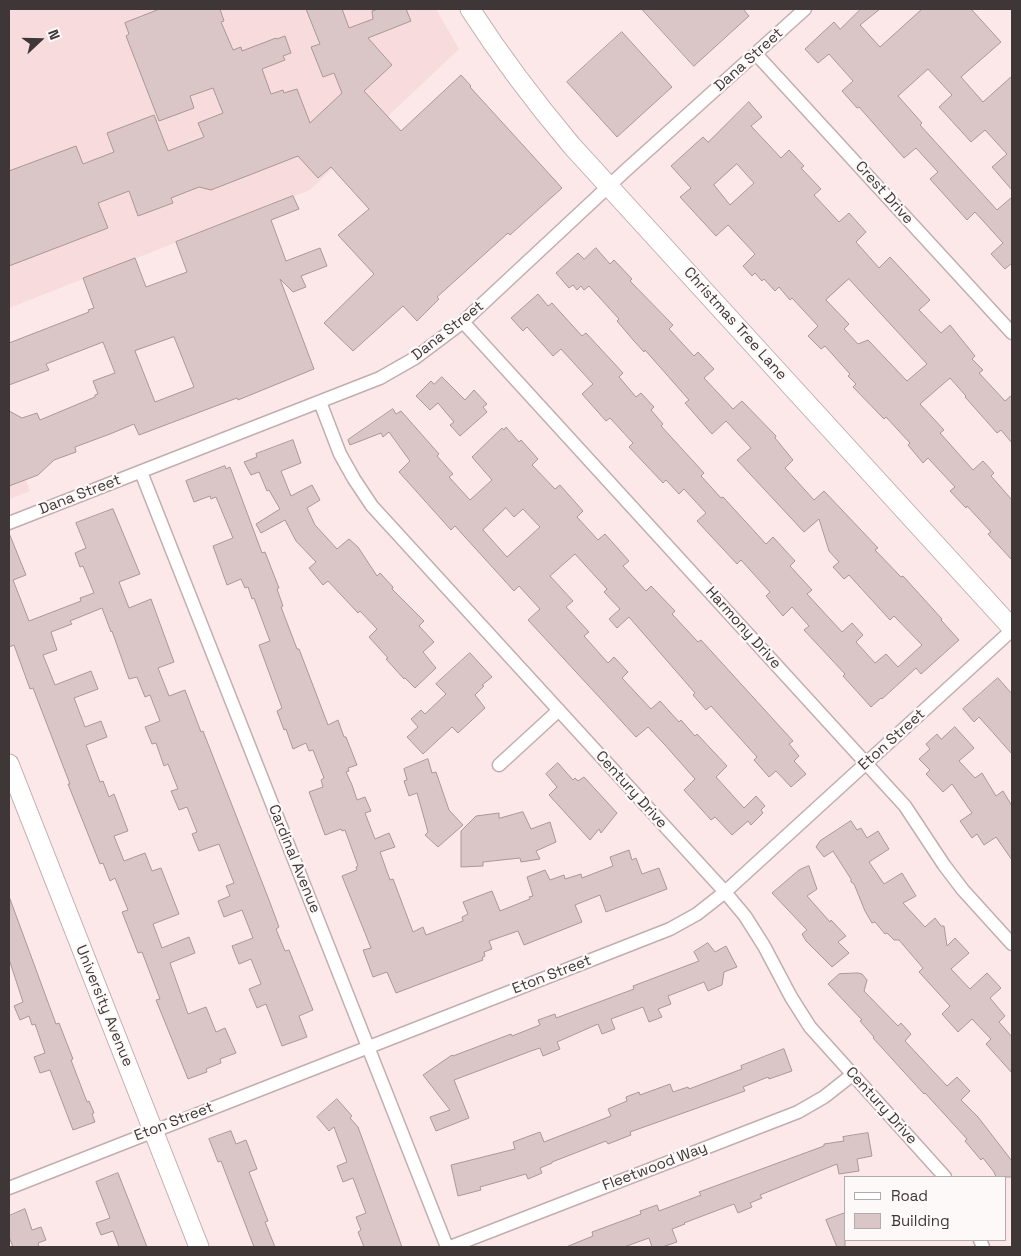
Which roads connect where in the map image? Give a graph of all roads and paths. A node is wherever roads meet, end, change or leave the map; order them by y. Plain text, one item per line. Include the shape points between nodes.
1 (470, 9) edge
2 (805, 9) edge
3 (756, 54) junction
4 (610, 186) junction
5 (463, 322) junction
6 (1012, 333) edge
7 (320, 402) junction
8 (141, 472) junction
9 (9, 523) edge
10 (1012, 629) edge
11 (559, 710) junction
12 (866, 763) junction
13 (9, 764) edge
14 (499, 765) dead end
15 (725, 892) junction
16 (1012, 944) edge
17 (368, 1047) junction
18 (852, 1075) junction
19 (153, 1130) junction
20 (945, 1176) edge
21 (9, 1188) edge
22 (200, 1247) edge
23 (449, 1247) edge

1 - 4 street, Christmas Tree Lane via 539,106
2 - 3 street, Dana Street
3 - 4 street, Dana Street
3 - 6 street, Crest Drive
4 - 5 street, Dana Street
4 - 10 street, Christmas Tree Lane
5 - 7 street, Dana Street via 415,358 380,378
5 - 12 street, Harmony Drive
7 - 8 street, Dana Street
7 - 11 street, Century Drive via 340,454 372,506
8 - 9 street, Dana Street
8 - 17 street, Cardinal Avenue
10 - 12 street, Eton Street
11 - 14 street
11 - 15 street, Century Drive
12 - 15 street, Eton Street
12 - 16 street, Harmony Drive via 905,806 962,890
13 - 19 street, University Avenue
15 - 17 street, Eton Street via 697,914 670,929
15 - 18 street, Century Drive via 764,946 790,997 810,1027
17 - 19 street, Eton Street
17 - 23 street, Cardinal Avenue
18 - 20 street, Century Drive
18 - 23 street, Fleetwood Way via 798,1112
19 - 21 street, Eton Street
19 - 22 street, University Avenue

